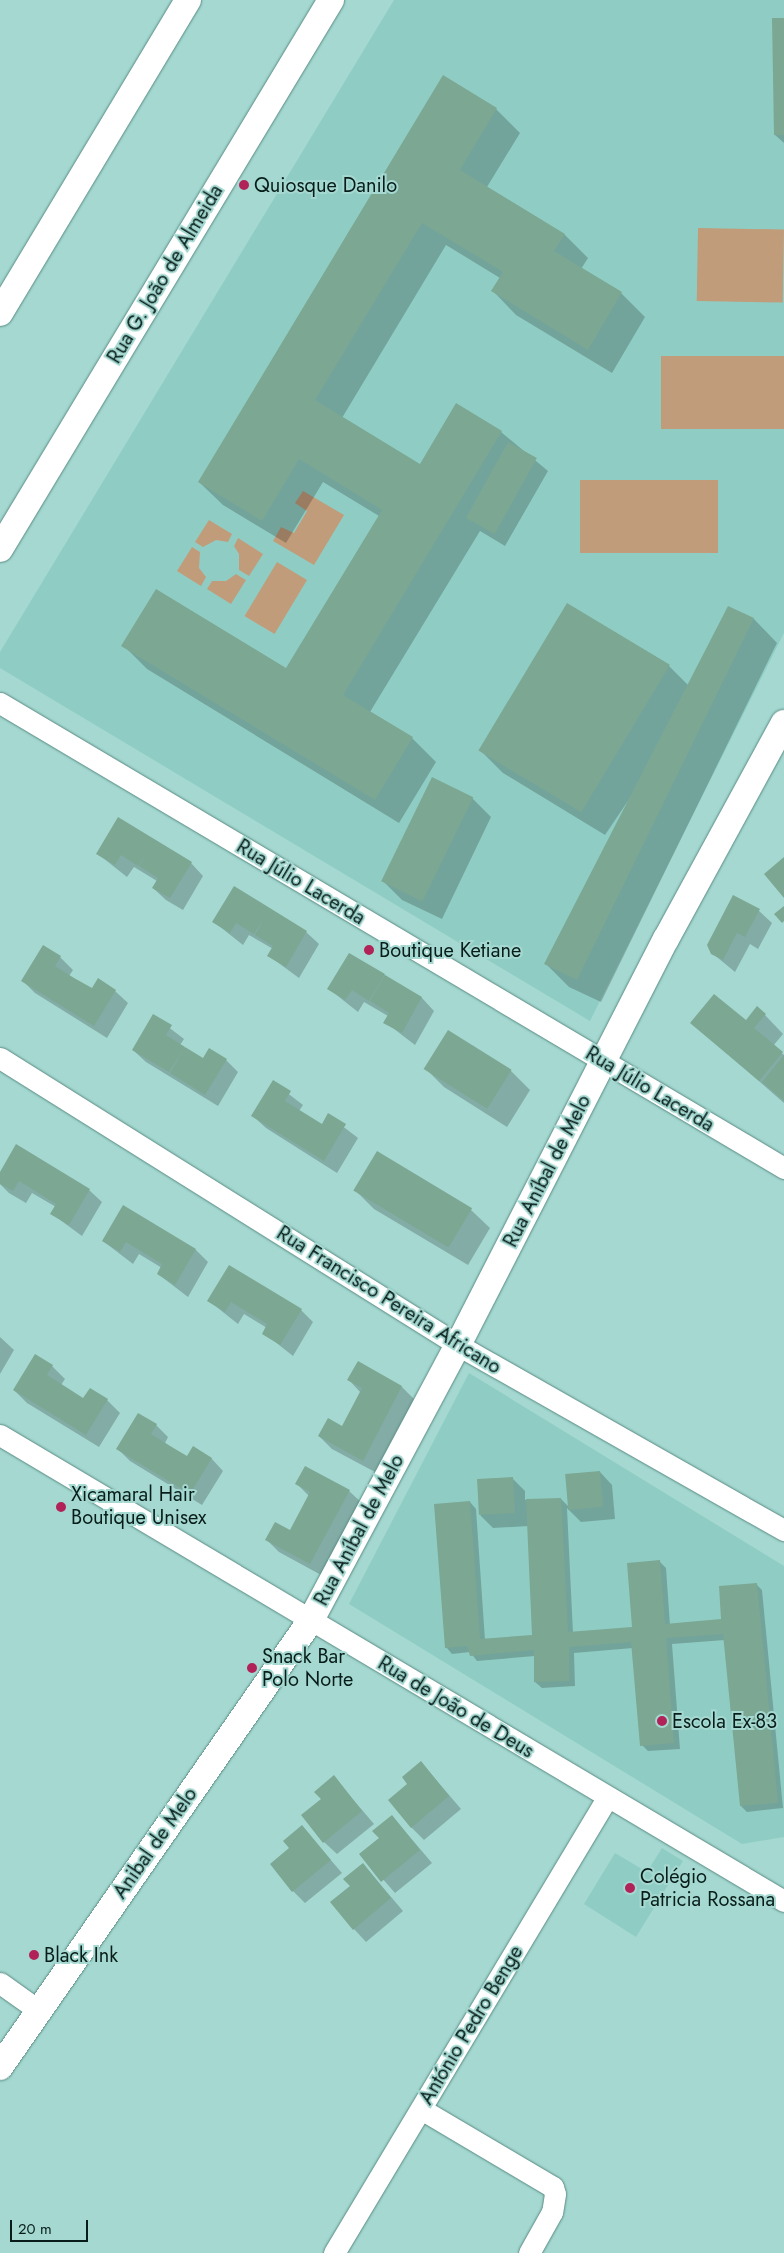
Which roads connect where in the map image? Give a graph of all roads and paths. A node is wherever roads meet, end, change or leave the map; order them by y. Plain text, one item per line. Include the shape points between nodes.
1 (188, 0) edge
2 (331, 0) edge
3 (0, 313) edge
4 (0, 549) edge
5 (0, 703) edge
6 (784, 724) edge
7 (0, 1058) edge
8 (603, 1061) junction
9 (784, 1168) edge
10 (458, 1345) junction
11 (0, 1435) edge
12 (784, 1530) edge
13 (312, 1620) junction
14 (608, 1798) junction
15 (784, 1900) edge
16 (0, 1983) edge
17 (38, 2010) junction
18 (0, 2067) edge
19 (421, 2108) junction
20 (334, 2253) edge
21 (529, 2253) edge

1 - 3 street
2 - 4 street, Rua G. João de Almeida
5 - 8 street, Rua Júlio Lacerda
6 - 8 street, Rua Aníbal de Melo
7 - 10 street, Rua Francisco Pereira Africano
8 - 9 street, Rua Júlio Lacerda
8 - 10 street, Rua Aníbal de Melo
10 - 12 street, Rua Francisco Pereira Africano
10 - 13 street, Rua Aníbal de Melo
11 - 13 street, Rua de João de Deus
13 - 14 street, Rua de João de Deus
13 - 17 street, Anibal de Melo
14 - 15 street, Rua de João de Deus
14 - 19 street, António Pedro Benge
16 - 17 street
17 - 18 street, Anibal de Melo
19 - 20 street, António Pedro Benge
19 - 21 street via 553,2187 552,2212

